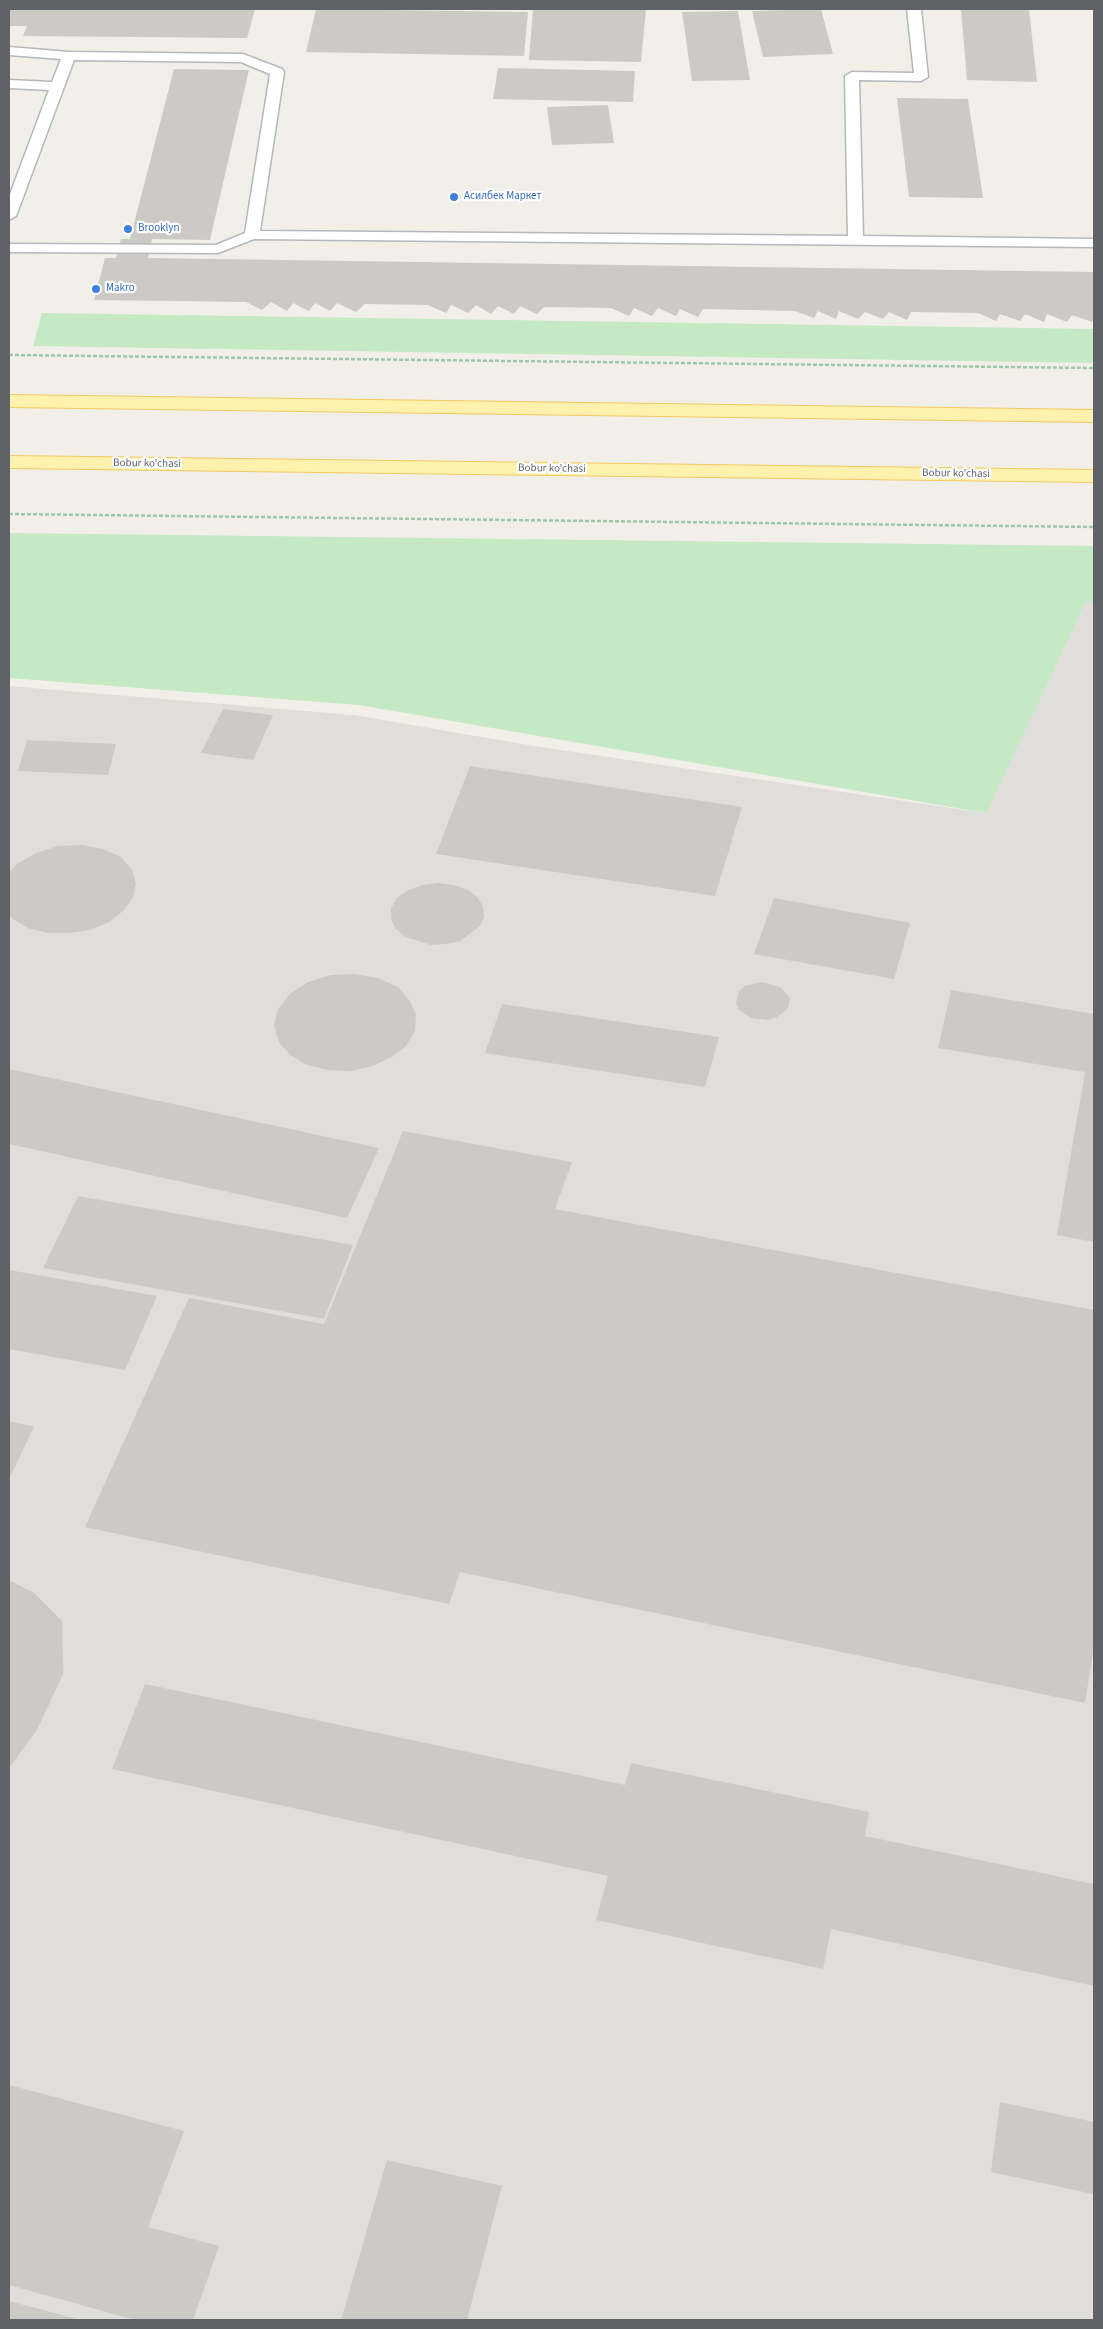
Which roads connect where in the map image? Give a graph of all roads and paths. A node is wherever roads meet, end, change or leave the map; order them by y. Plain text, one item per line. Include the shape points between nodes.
1 (914, 9) edge
2 (9, 51) edge
3 (69, 56) junction
4 (9, 84) edge
5 (58, 86) junction
6 (9, 167) edge
7 (27, 167) junction
8 (9, 216) edge
9 (252, 235) junction
10 (856, 240) junction
11 (1094, 243) edge
12 (9, 248) edge
13 (9, 355) edge
14 (1094, 368) edge
15 (9, 401) edge
16 (1094, 416) edge
17 (9, 462) edge
18 (1094, 476) edge
19 (9, 514) edge
20 (1094, 527) edge

1 - 10 lane via 922,77 852,76
2 - 3 lane
3 - 5 lane
3 - 9 lane via 243,58 277,72
4 - 5 lane
5 - 7 lane
6 - 7 lane
7 - 8 lane
9 - 10 lane
9 - 12 lane via 218,249
10 - 11 lane
13 - 14 path
15 - 16 main road
17 - 18 main road, Bobur ko'chasi
19 - 20 path

